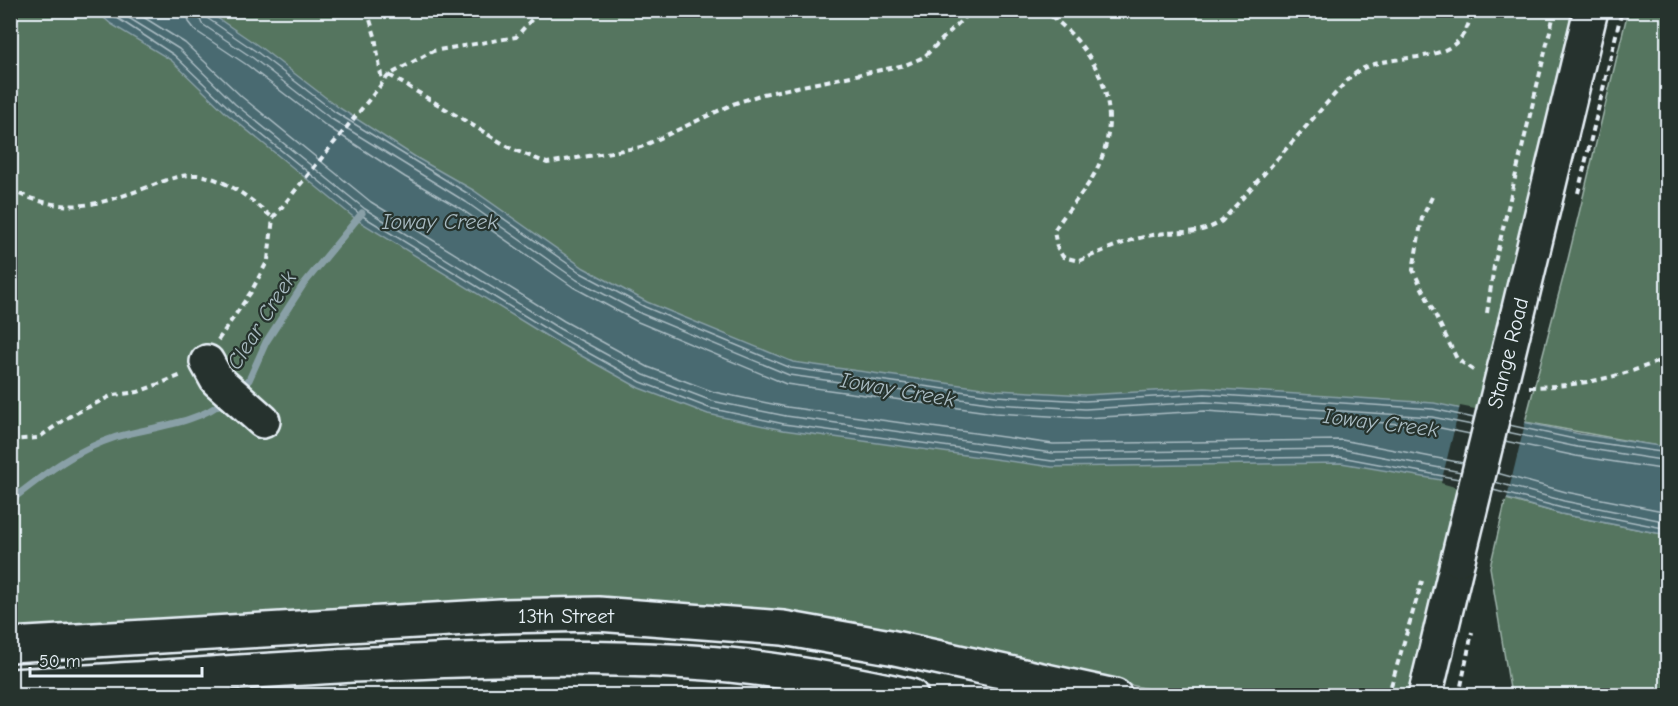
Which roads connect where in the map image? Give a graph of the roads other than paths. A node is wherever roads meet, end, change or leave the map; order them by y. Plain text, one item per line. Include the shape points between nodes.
1 (1591, 10) edge
2 (212, 371) road end
3 (263, 421) dead end
4 (10, 645) edge
5 (10, 686) edge
6 (911, 696) edge
7 (1114, 696) edge
8 (1425, 696) edge

1 - 8 main road, Stange Road, bridge via 1502,317 1458,559
2 - 3 main road
4 - 7 main road, 13th Street via 501,616 598,614 783,628
5 - 6 main road, 13th Street via 497,660 596,659 692,662 780,672

